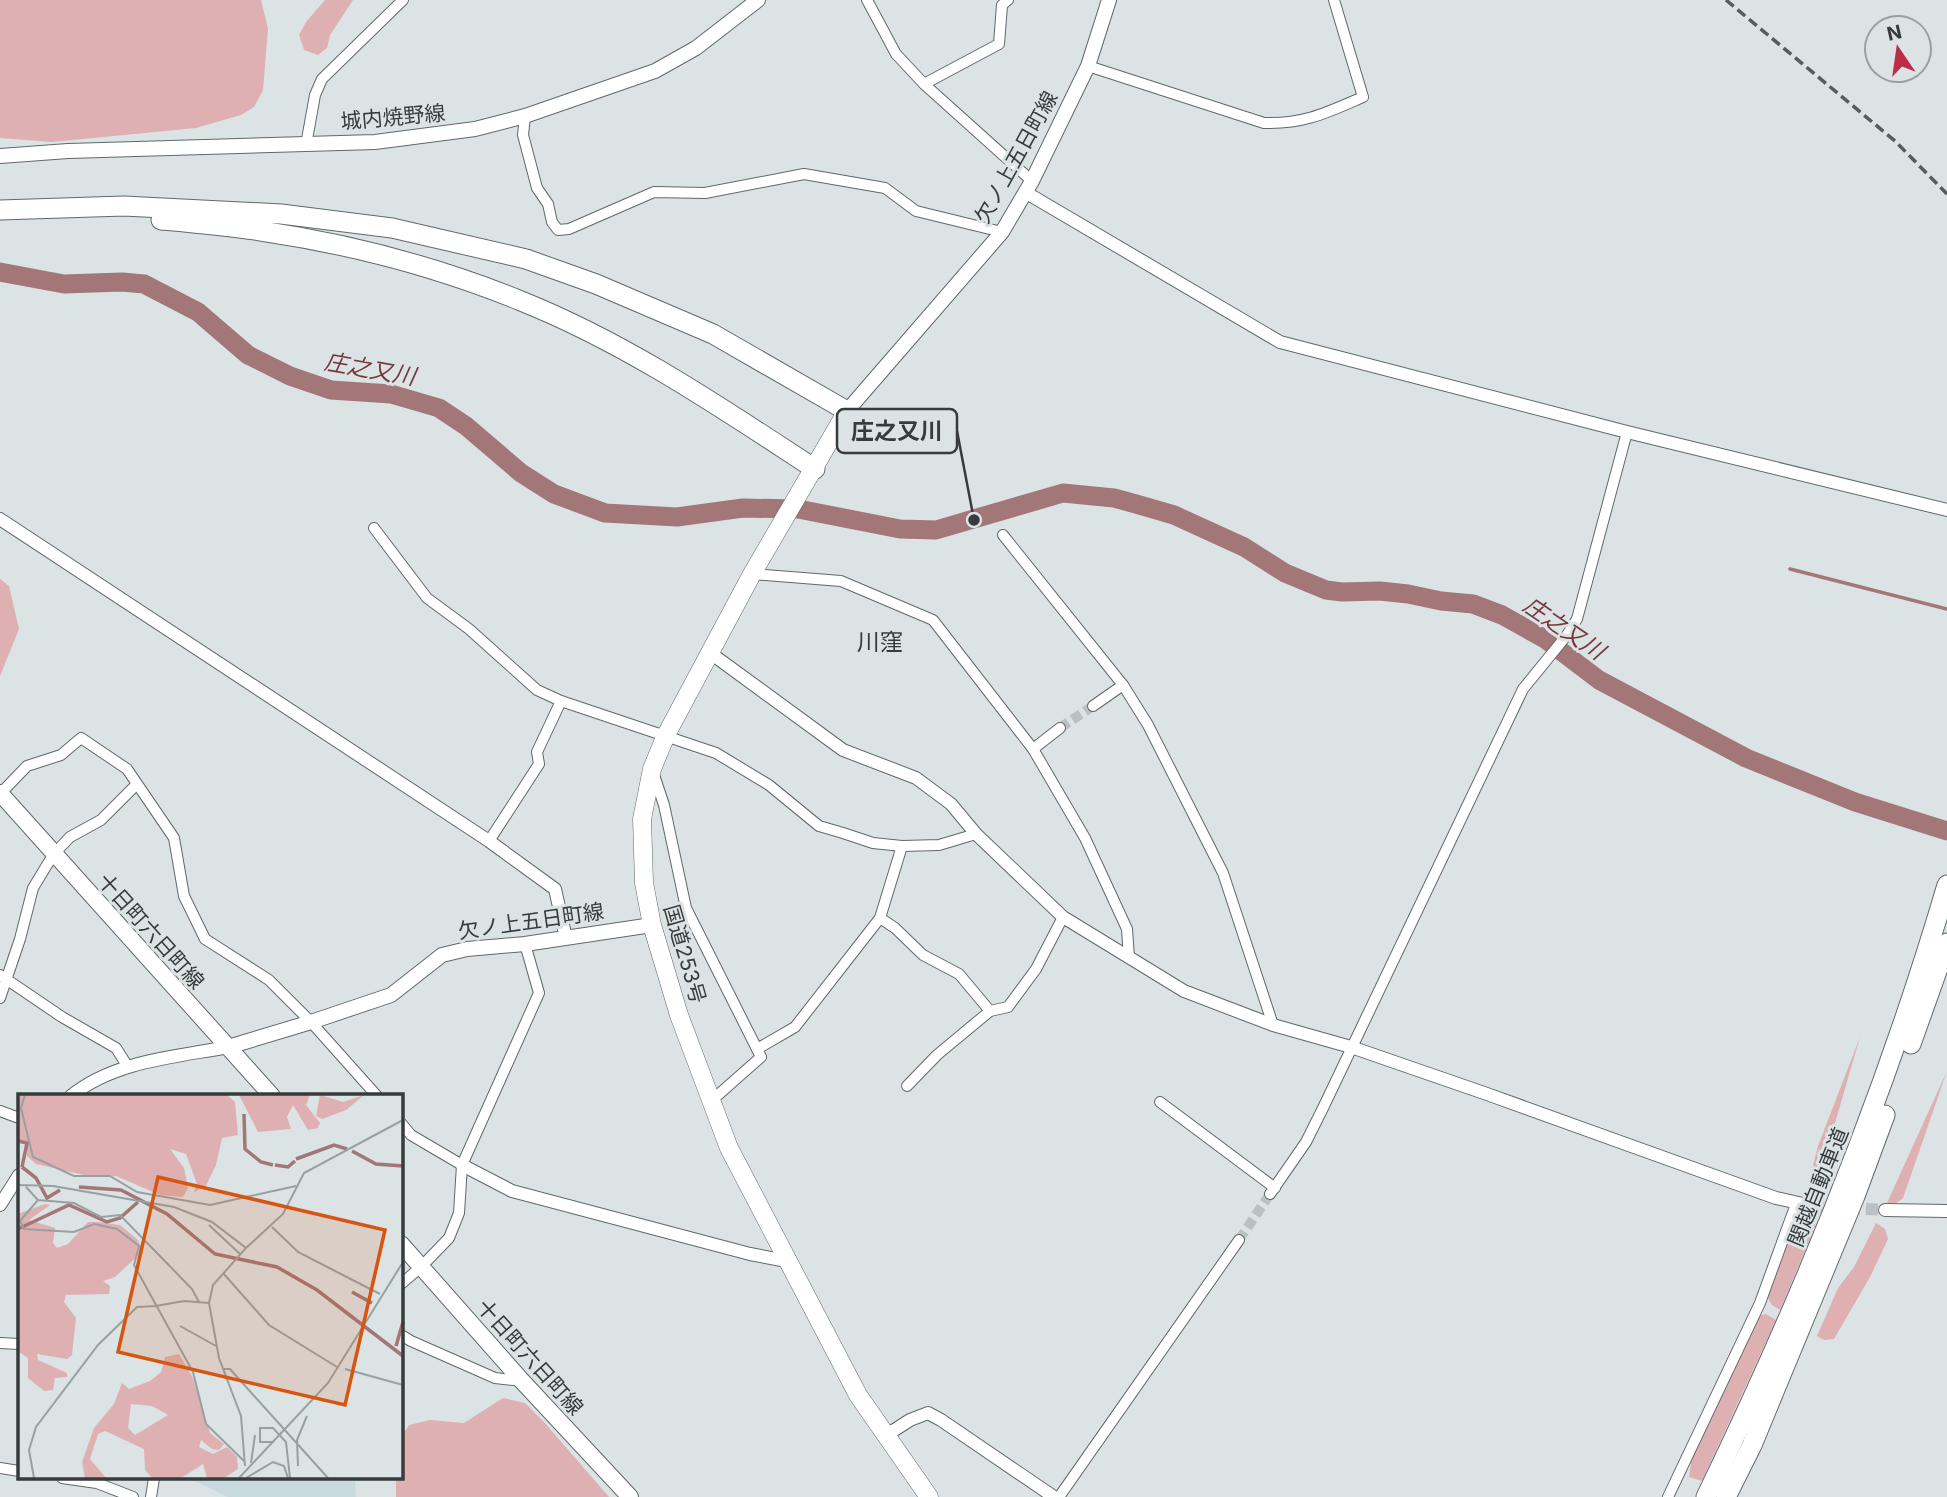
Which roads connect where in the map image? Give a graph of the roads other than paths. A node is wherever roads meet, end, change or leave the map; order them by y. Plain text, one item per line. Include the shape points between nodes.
1 (403, 0) edge
2 (758, 0) edge
3 (867, 0) edge
4 (1008, 0) edge
5 (1109, 0) edge
6 (1334, 0) edge
7 (1088, 66) junction
8 (924, 84) junction
9 (525, 116) junction
10 (306, 145) junction
11 (0, 156) edge
12 (1029, 186) junction
13 (62, 209) junction
14 (0, 210) edge
15 (1002, 232) junction
16 (847, 411) junction
17 (1628, 432) junction
18 (815, 469) junction
19 (1947, 510) edge
20 (0, 519) edge
21 (374, 528) dead end
22 (1003, 535) dead end
23 (752, 574) junction
24 (709, 652) junction
25 (1124, 685) junction
26 (561, 702) junction
27 (1093, 706) tunnel mouth
28 (1060, 728) tunnel mouth
29 (666, 735) junction
30 (1033, 749) junction
31 (652, 769) junction
32 (136, 785) junction
33 (0, 794) edge
34 (976, 834) junction
35 (489, 841) junction
36 (902, 846) junction
37 (53, 855) junction
38 (1947, 885) edge
39 (1063, 917) junction
40 (880, 918) junction
41 (652, 925) junction
42 (566, 938) junction
43 (1947, 943) edge
44 (525, 944) junction
45 (1129, 958) junction
46 (3, 977) edge
47 (0, 998) edge
48 (990, 1011) junction
49 (311, 1023) junction
50 (1273, 1025) junction
51 (228, 1046) junction
52 (1350, 1047) junction
53 (757, 1049) junction
54 (128, 1067) junction
55 (907, 1086) dead end
56 (74, 1094) edge
57 (269, 1094) edge
58 (375, 1094) edge
59 (710, 1102) junction
60 (1160, 1102) dead end
61 (0, 1111) edge
62 (18, 1118) edge
63 (402, 1124) edge
64 (462, 1165) junction
65 (18, 1177) edge
66 (1796, 1204) junction
67 (0, 1205) edge
68 (1812, 1206) tunnel mouth
69 (1885, 1210) tunnel mouth
70 (1947, 1211) edge
71 (1239, 1240) tunnel mouth
72 (402, 1245) edge
73 (787, 1261) junction
74 (421, 1267) junction
75 (402, 1283) edge
76 (402, 1336) edge
77 (0, 1343) edge
78 (18, 1344) edge
79 (522, 1381) junction
80 (885, 1436) junction
81 (0, 1468) edge
82 (18, 1471) edge
83 (76, 1480) edge
84 (133, 1497) edge
85 (631, 1497) edge
86 (929, 1497) edge
87 (1056, 1497) edge
88 (1668, 1497) edge
89 (1706, 1497) edge
90 (1728, 1497) edge

1 - 10 street via 322,79
2 - 9 main road, 城内焼野線 via 681,58
3 - 8 street via 896,54
4 - 8 street via 1002,5 999,44
5 - 7 main road, 欠ノ上五日町線
6 - 7 street via 1363,97 1311,120 1264,123
7 - 12 main road, 欠ノ上五日町線
8 - 12 street
9 - 10 main road, 城内焼野線 via 438,135
9 - 15 street via 523,135 537,188 558,230 654,192 705,193 804,174 885,188 916,211
10 - 11 main road, 城内焼野線
12 - 15 main road, 欠ノ上五日町線
12 - 17 street via 1280,342
13 - 14 highway
13 - 16 highway via 124,206 281,214 392,228 526,259 713,334
13 - 18 highway via 260,230 398,259 521,300 641,359
15 - 16 main road, 欠ノ上五日町線
16 - 18 highway, 国道253号
17 - 19 street
17 - 52 street via 1577,619 1523,689
18 - 23 highway, 国道253号
20 - 35 street
21 - 26 street via 427,598 537,690
22 - 25 street
23 - 24 highway, 国道253号
23 - 30 street via 841,581 933,620
24 - 29 highway, 国道253号
24 - 34 street via 843,750 916,778 951,804
25 - 27 street
25 - 50 street via 1223,873
26 - 29 street
26 - 35 street via 537,752 539,764
28 - 30 street
29 - 31 highway, 国道253号
29 - 36 street via 716,753 769,785 819,826 873,843
30 - 45 street via 1085,838 1122,918
31 - 41 highway, 国道253号 via 642,819 644,883
31 - 53 street via 686,908
32 - 33 street via 127,769 81,738 61,755 27,766
32 - 37 street via 101,820 70,837
32 - 49 street via 174,838 184,896 205,939 269,980
33 - 37 main road, 十日町六日町線
34 - 36 street via 939,845
34 - 39 street
35 - 42 street via 555,889
36 - 40 street
37 - 46 street via 33,888 20,939
37 - 51 main road, 十日町六日町線
38 - 89 highway, 関越自動車道 via 1898,1040 1837,1203
39 - 45 street
39 - 48 street via 1035,969 1007,1007
40 - 48 street via 923,955 960,974
40 - 53 street via 795,1027
41 - 42 main road, 欠ノ上五日町線
41 - 59 highway, 国道253号
42 - 44 main road, 欠ノ上五日町線
43 - 90 highway, 関越自動車道 via 1855,1196
44 - 49 main road, 欠ノ上五日町線 via 442,955 391,995
44 - 64 street via 539,993
45 - 50 street via 1184,991
46 - 47 street
46 - 54 street via 116,1048
48 - 55 street via 936,1055
49 - 51 main road, 欠ノ上五日町線
49 - 58 street
50 - 52 street
51 - 54 street
51 - 57 main road, 十日町六日町線
52 - 60 street via 1306,1142 1273,1191
52 - 66 street
53 - 59 street via 761,1057
54 - 56 street via 97,1077
59 - 73 highway, 国道253号
61 - 62 street
63 - 64 street via 411,1135
64 - 73 street via 512,1191
64 - 74 street via 459,1213 449,1238
65 - 67 street
66 - 68 street
66 - 88 street via 1760,1303
69 - 70 street
71 - 87 street
72 - 74 main road, 十日町六日町線
73 - 80 highway, 国道253号 via 858,1395
74 - 75 street
74 - 79 main road, 十日町六日町線
76 - 79 street via 495,1378
77 - 78 street
79 - 85 main road, 十日町六日町線
80 - 86 highway, 国道253号
80 - 87 street via 928,1413
81 - 82 street
83 - 84 street

